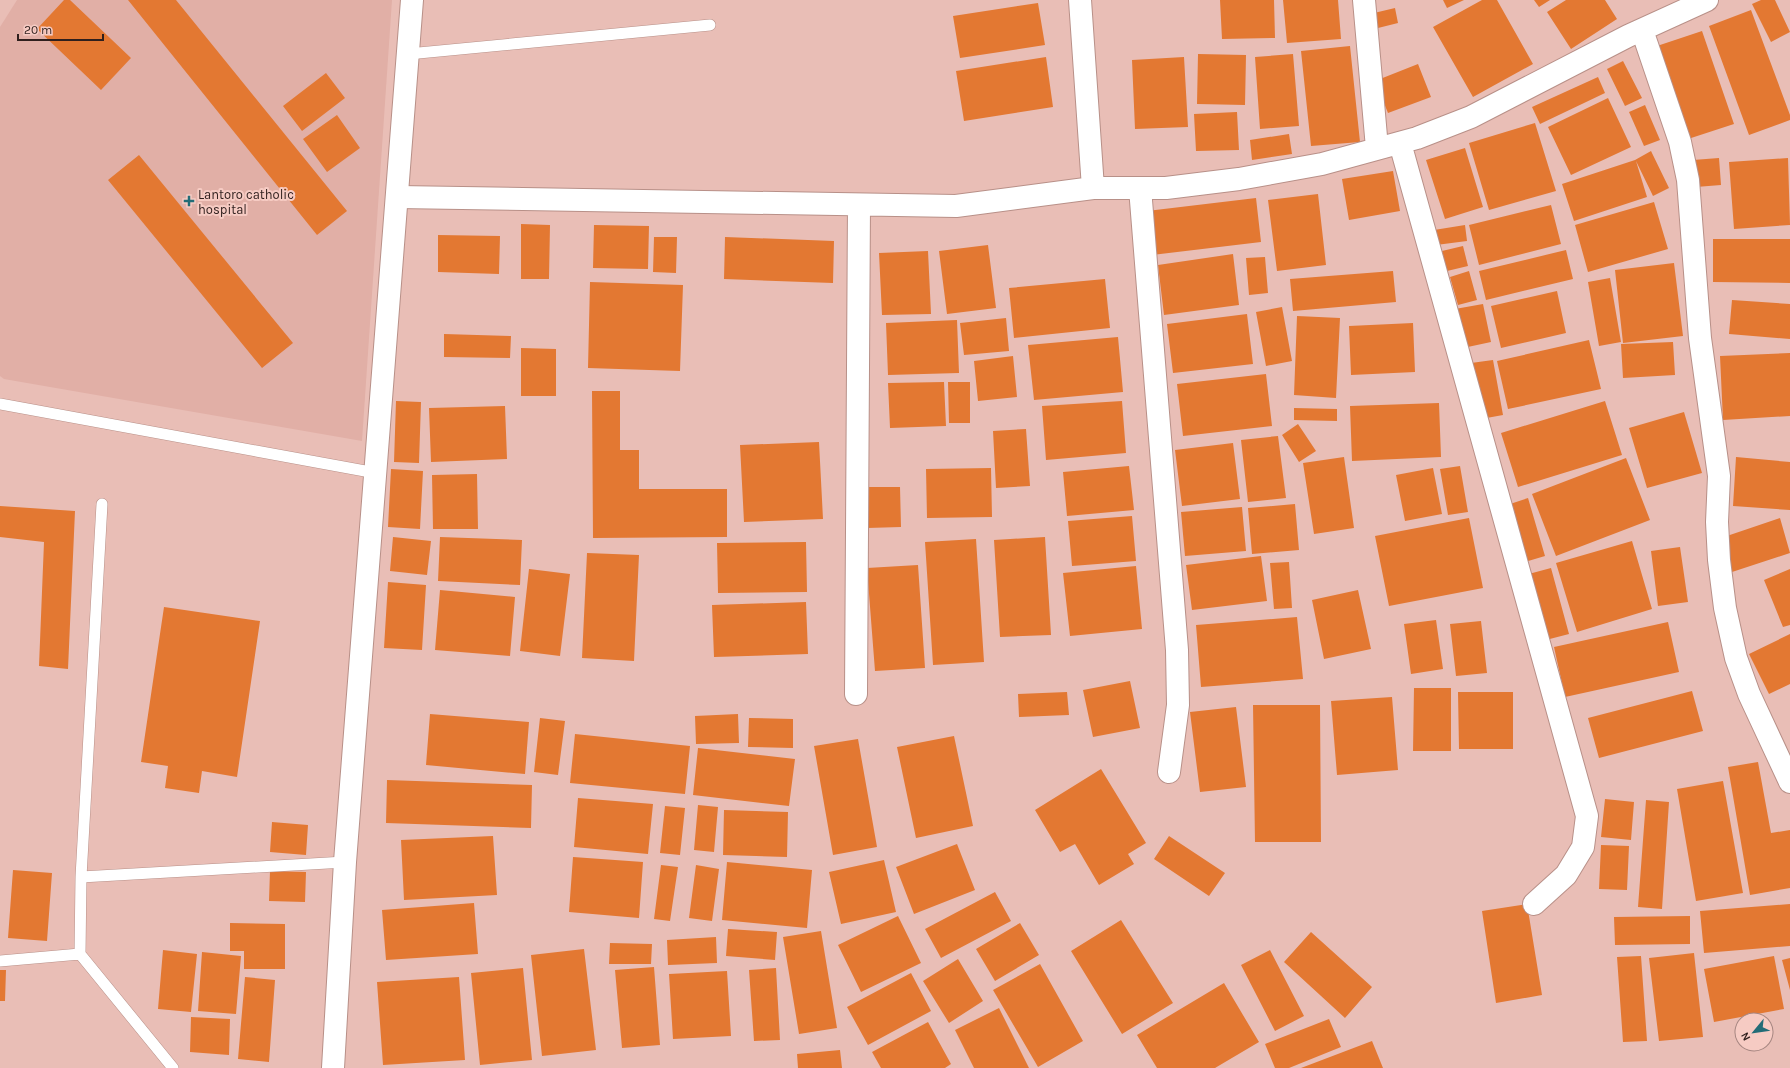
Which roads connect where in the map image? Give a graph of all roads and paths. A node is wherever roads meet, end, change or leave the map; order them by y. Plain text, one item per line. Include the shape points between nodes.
1 (412, 0) edge
2 (1080, 0) edge
3 (1364, 0) edge
4 (1706, 0) edge
5 (710, 26) dead end
6 (1642, 30) junction
7 (408, 54) junction
8 (1400, 143) junction
9 (1377, 148) junction
10 (1093, 188) junction
11 (1140, 188) junction
12 (398, 197) junction
13 (859, 205) junction
14 (0, 404) edge
15 (376, 473) junction
16 (102, 504) dead end
17 (856, 694) dead end
18 (1169, 772) dead end
19 (1790, 782) edge
20 (345, 862) junction
21 (82, 877) junction
22 (1534, 904) dead end
23 (80, 954) junction
24 (0, 961) edge
25 (173, 1068) edge
26 (333, 1068) edge

1 - 7 street
2 - 10 street
3 - 9 street
4 - 6 street
5 - 7 lane
6 - 8 street via 1471,117
6 - 19 street via 1680,142 1688,180 1700,338 1719,476 1717,522 1725,608 1736,658 1749,694
7 - 12 street
8 - 9 street
8 - 22 street via 1588,816 1583,847 1566,875
9 - 11 street via 1322,164 1239,179 1166,188
10 - 11 street
10 - 13 street via 956,206
11 - 18 street via 1177,650 1178,706
12 - 13 street
12 - 15 street
13 - 17 street
14 - 15 lane
15 - 20 street
16 - 21 lane
20 - 21 lane
20 - 26 street
21 - 23 lane
23 - 24 lane
23 - 25 lane

